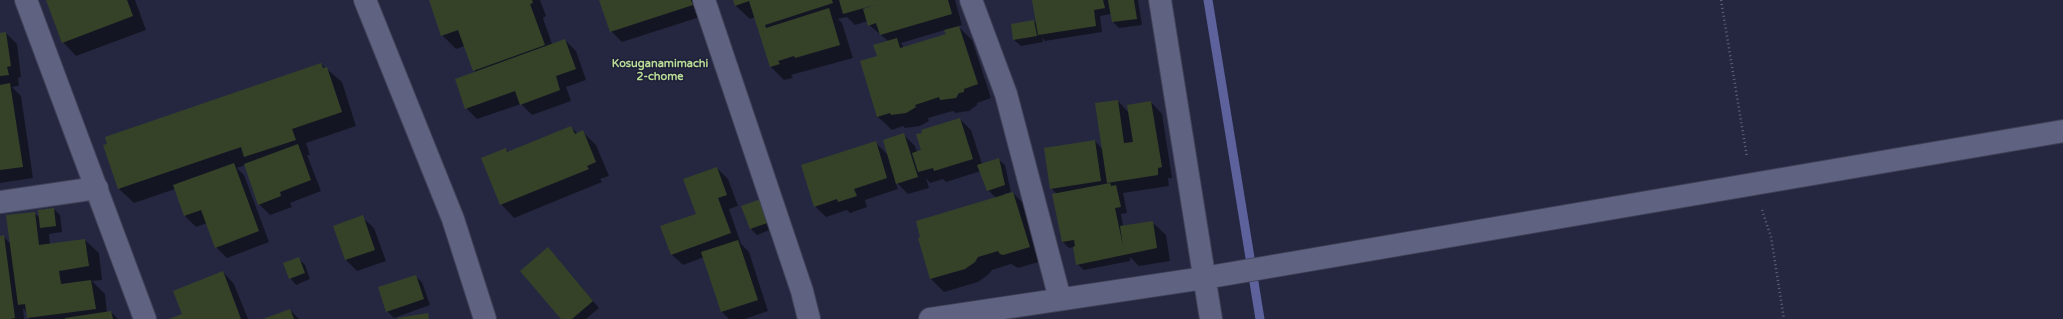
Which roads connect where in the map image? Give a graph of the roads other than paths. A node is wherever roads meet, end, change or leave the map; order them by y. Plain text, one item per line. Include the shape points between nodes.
1 (26, 0) edge
2 (365, 0) edge
3 (704, 0) edge
4 (971, 0) edge
5 (1160, 0) edge
6 (2063, 131) edge
7 (97, 188) junction
8 (0, 202) edge
9 (1204, 278) junction
10 (1060, 299) junction
11 (145, 319) edge
12 (485, 319) edge
13 (809, 319) edge
14 (930, 319) edge
15 (1211, 319) edge

1 - 7 street
2 - 12 street via 452,219
3 - 13 street via 802,291
4 - 10 street via 1006,94
5 - 9 street
6 - 9 street
7 - 8 street
7 - 11 street
9 - 10 street
9 - 15 street
10 - 14 street

